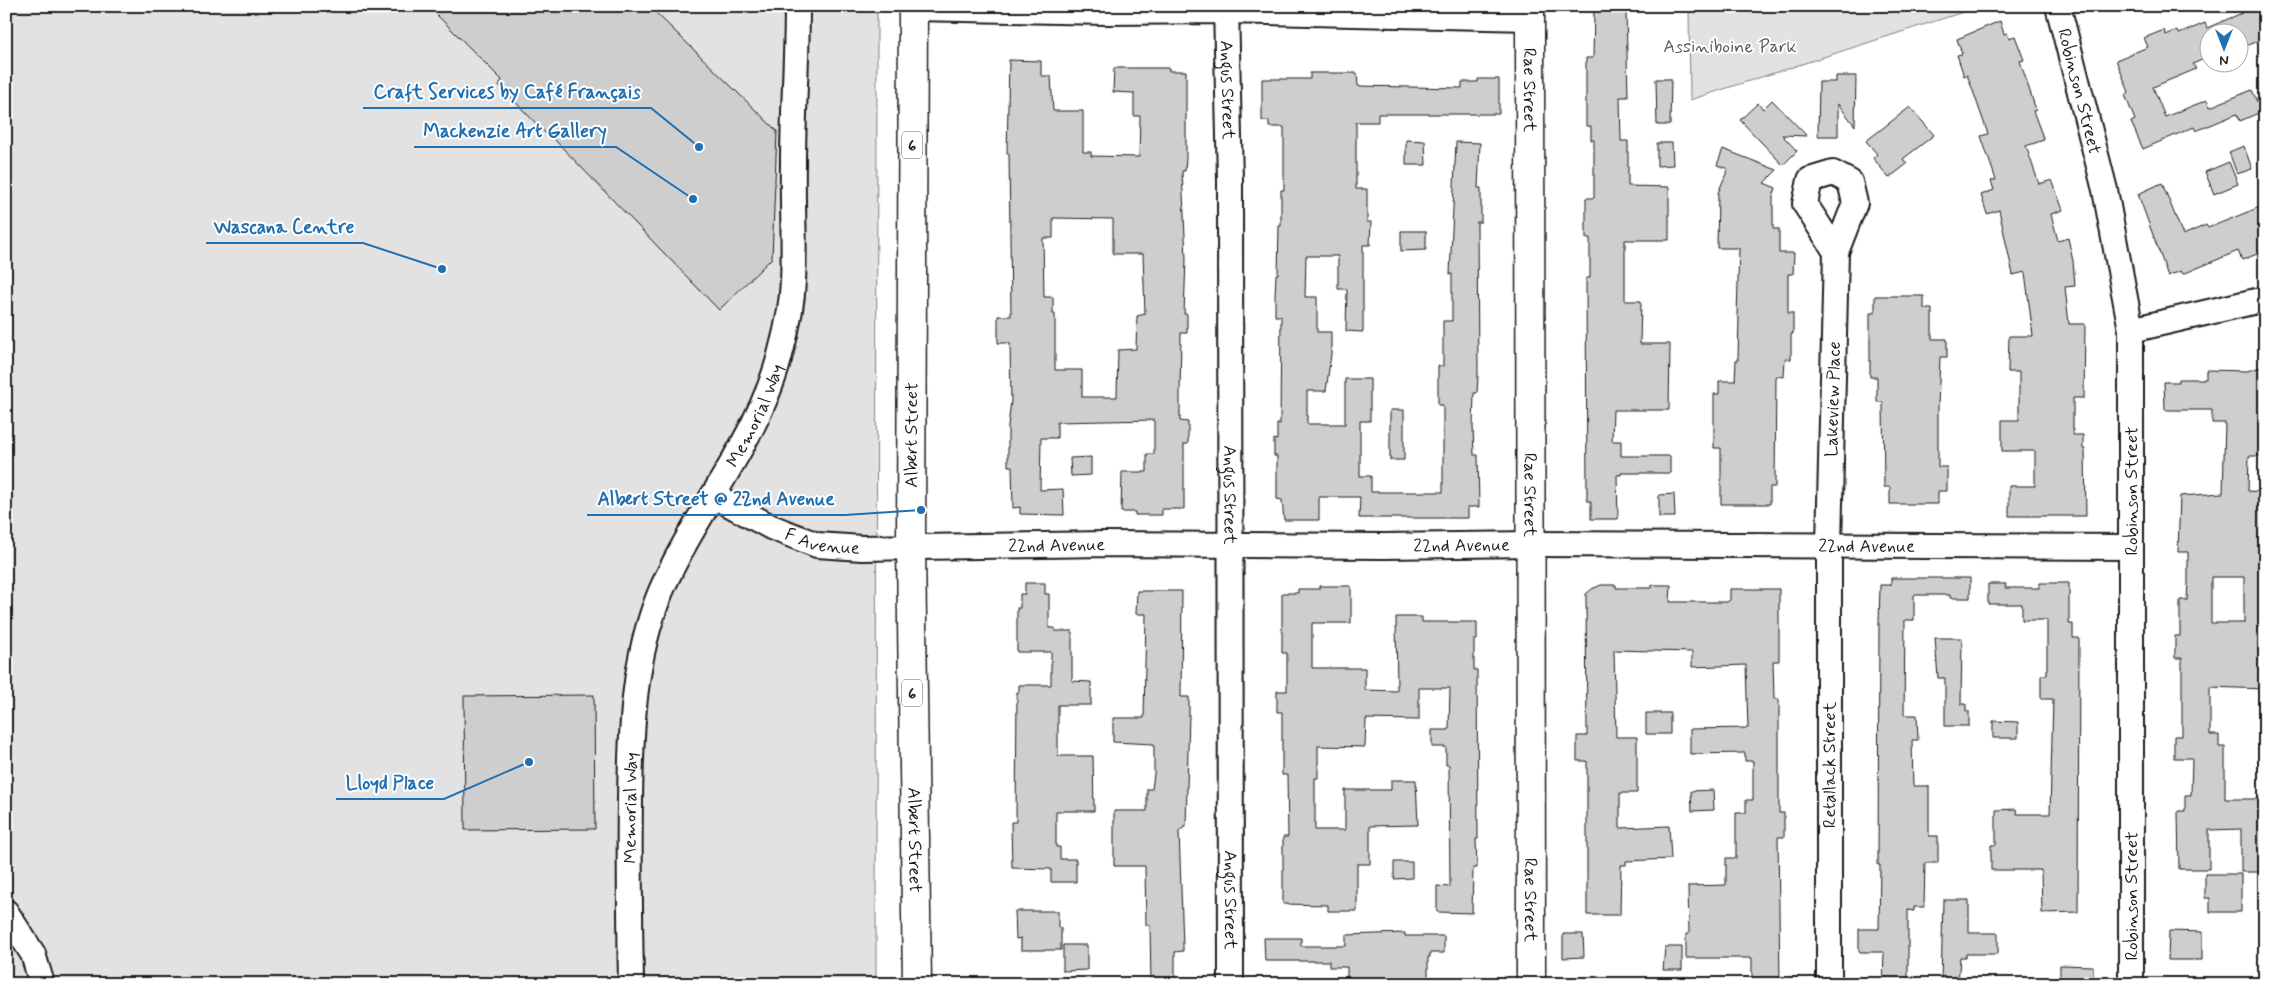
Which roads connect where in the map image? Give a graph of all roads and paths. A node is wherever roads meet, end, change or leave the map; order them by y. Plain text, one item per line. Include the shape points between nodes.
1 (797, 6) edge
2 (2058, 6) edge
3 (912, 7) edge
4 (1226, 9) edge
5 (1530, 12) edge
6 (1836, 252) dead end
7 (2265, 299) edge
8 (2130, 330) junction
9 (714, 496) junction
10 (1531, 544) junction
11 (1231, 545) junction
12 (1828, 545) junction
13 (911, 547) junction
14 (2131, 547) junction
15 (6, 912) edge
16 (42, 984) edge
17 (631, 984) edge
18 (917, 984) edge
19 (1231, 984) edge
20 (1531, 984) edge
21 (1829, 984) edge
22 (2131, 984) edge

1 - 9 street, Memorial Way via 792,292 773,377
2 - 8 street, Robinson Street via 2105,190
3 - 4 street via 1106,12
3 - 13 main road, Albert Street / 6
4 - 5 street
4 - 11 street, Angus Street
5 - 10 main road, Rae Street
6 - 12 street, Lakeview Place
7 - 8 street
8 - 14 street, Robinson Street
9 - 13 street, F Avenue via 771,528 817,545
9 - 17 street, Memorial Way via 661,592 638,668 631,766
10 - 11 street, 22nd Avenue
10 - 12 street, 22nd Avenue
10 - 20 main road, Rae Street
11 - 13 street, 22nd Avenue
11 - 19 street, Angus Street
12 - 14 street, 22nd Avenue
12 - 21 street, Retallack Street
13 - 18 main road, Albert Street / 6
14 - 22 street, Robinson Street
15 - 16 street via 33,954

